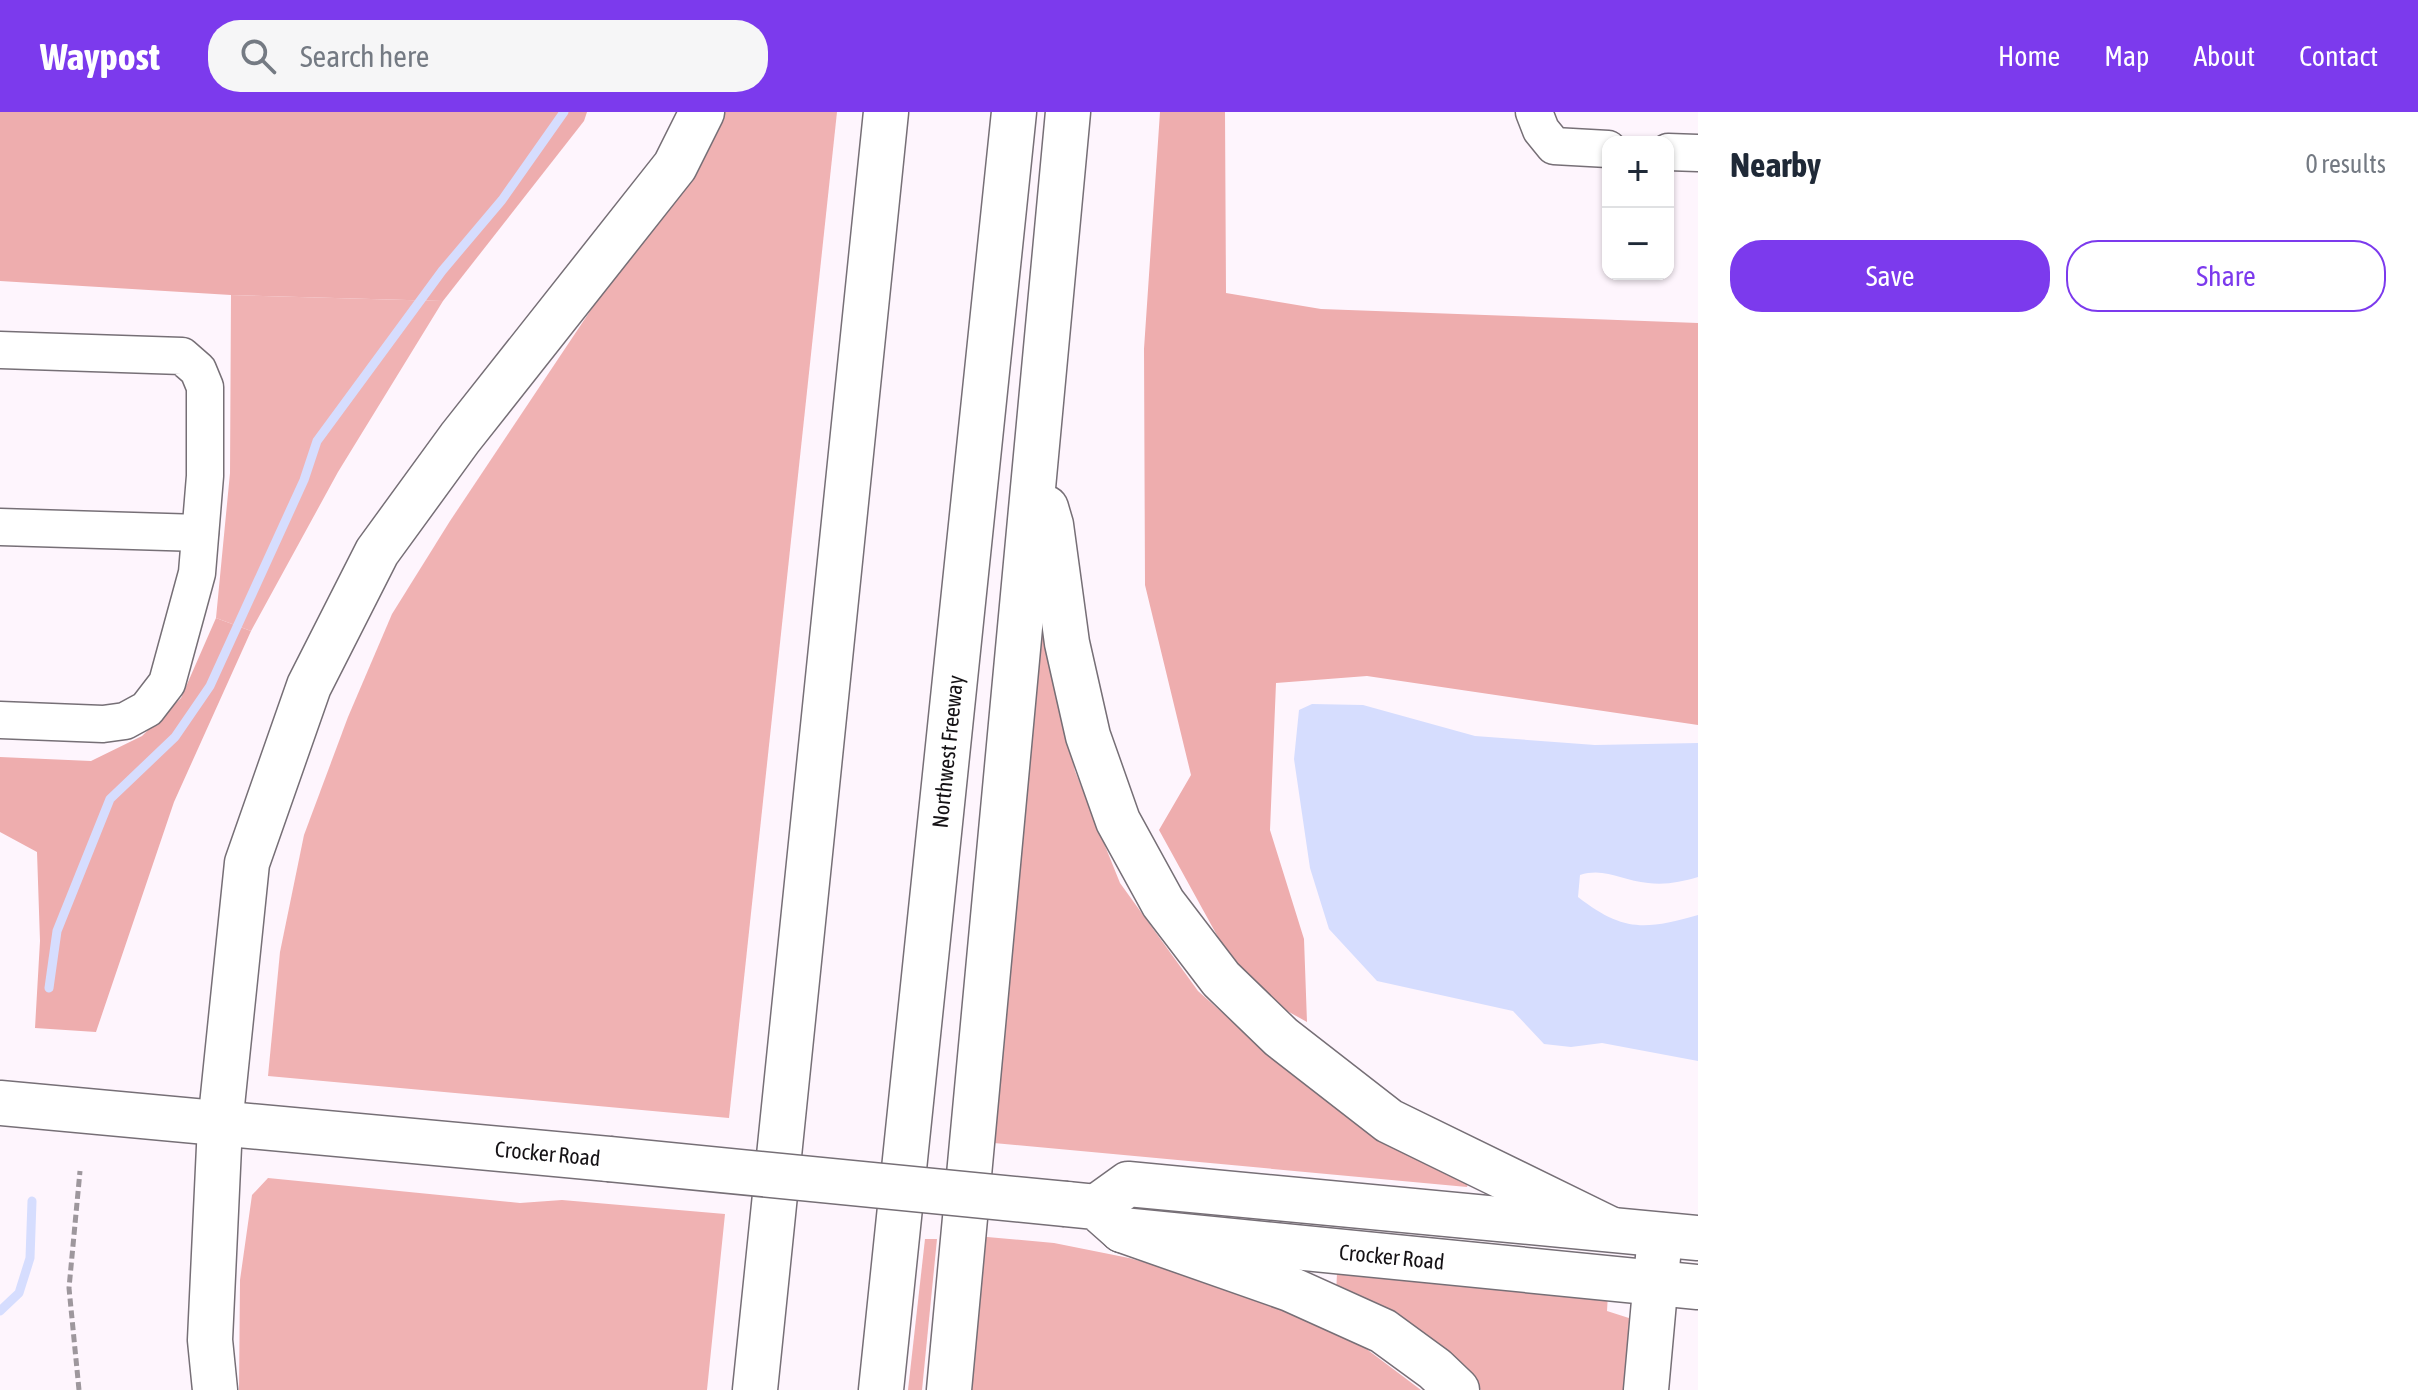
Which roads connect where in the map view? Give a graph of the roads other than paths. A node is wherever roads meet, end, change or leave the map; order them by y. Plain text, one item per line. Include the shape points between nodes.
1 (702, 112) edge
2 (886, 112) edge
3 (1014, 112) edge
4 (1068, 112) edge
5 (1534, 112) edge
6 (1602, 149) edge
7 (1674, 152) edge
8 (1698, 153) edge
9 (0, 350) edge
10 (1035, 469) junction
11 (0, 527) edge
12 (200, 533) junction
13 (0, 720) edge
14 (0, 1103) edge
15 (220, 1125) junction
16 (1094, 1214) junction
17 (1610, 1229) junction
18 (1679, 1236) edge
19 (1655, 1283) junction
20 (1698, 1287) edge
21 (215, 1390) edge
22 (755, 1390) edge
23 (881, 1390) edge
24 (949, 1390) edge
25 (1457, 1390) edge
26 (1646, 1390) edge

1 - 15 main road via 675,166 377,552 309,686 247,863
2 - 22 main road
3 - 23 main road, Northwest Freeway
4 - 10 main road
5 - 6 street via 1554,146
7 - 8 street
9 - 12 street via 182,356 198,370 205,387
10 - 17 main road via 1051,525 1067,643 1088,736 1118,821 1163,903 1221,979 1281,1037 1389,1121
10 - 24 main road
11 - 12 street
12 - 13 street via 197,573 167,683 147,709 125,721 103,724
14 - 15 main road, Crocker Road
15 - 16 main road, Crocker Road, bridge via 609,1159
15 - 21 main road via 210,1340
16 - 17 main road via 1128,1184
16 - 19 main road, Crocker Road
16 - 25 main road via 1290,1289 1383,1331
17 - 18 main road
18 - 19 main road
19 - 20 main road, Crocker Road
19 - 26 main road

